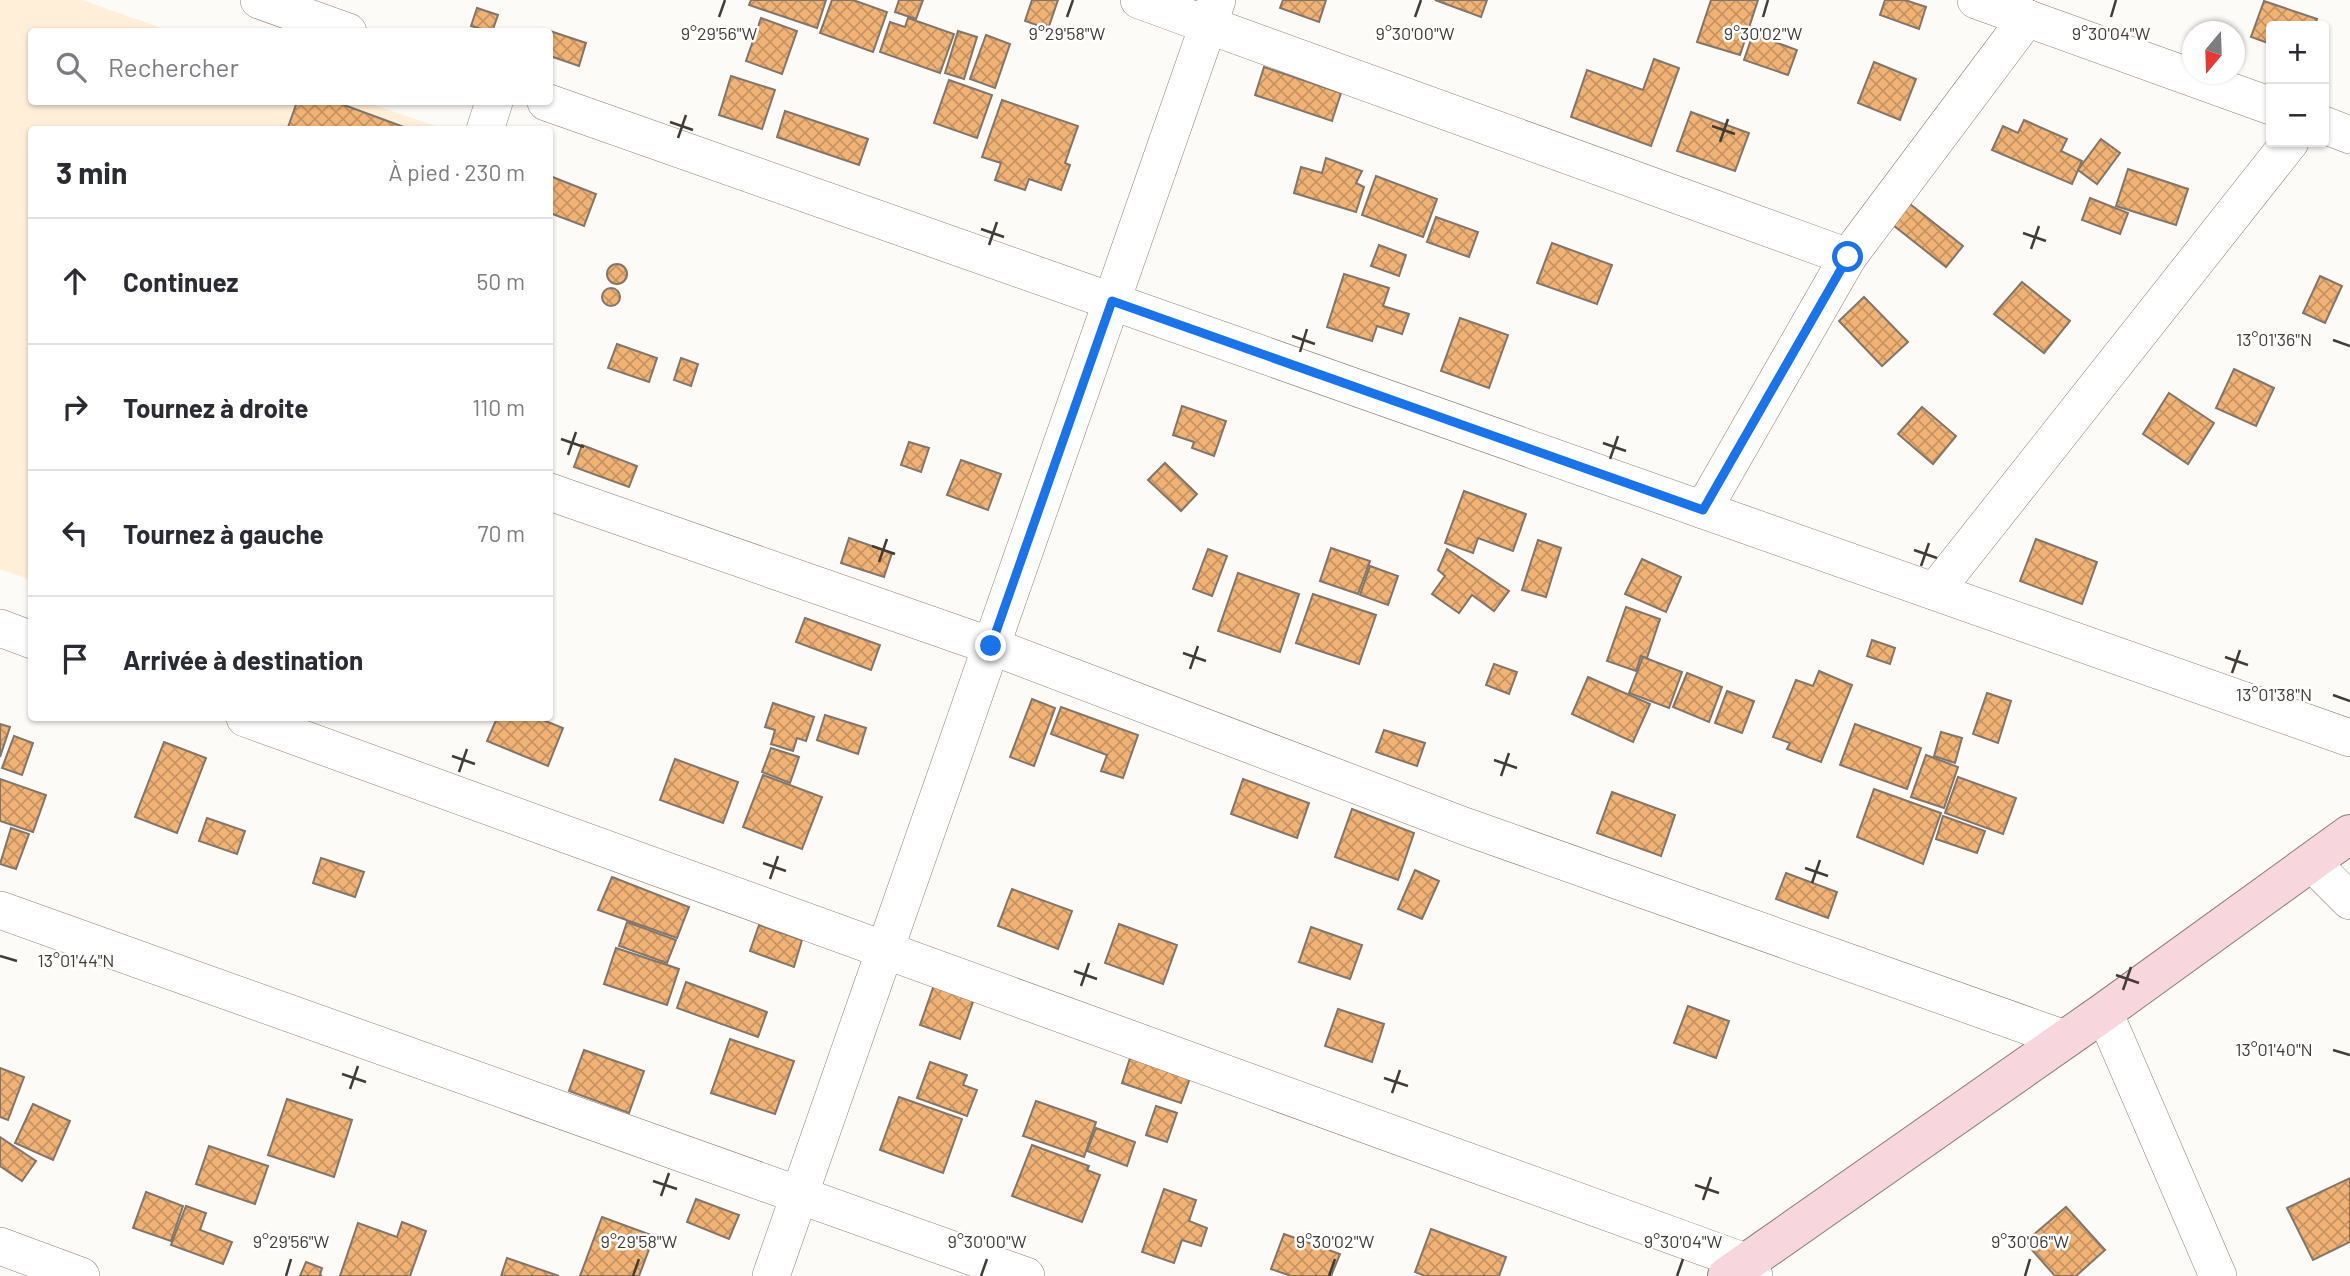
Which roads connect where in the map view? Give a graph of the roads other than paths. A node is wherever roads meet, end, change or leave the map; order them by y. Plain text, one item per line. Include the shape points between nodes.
1 (259, 0) edge
2 (1139, 0) edge
3 (1976, 0) edge
4 (1213, 13) edge
5 (2027, 18) junction
6 (337, 28) edge
7 (553, 104) edge
8 (2266, 104) edge
9 (493, 105) edge
10 (486, 126) edge
11 (2329, 127) edge
12 (2350, 135) edge
13 (2286, 147) edge
14 (1848, 257) junction
15 (1112, 301) junction
16 (553, 493) edge
17 (1703, 510) junction
18 (1935, 591) junction
19 (0, 628) edge
20 (28, 638) edge
21 (991, 646) junction
22 (263, 721) edge
23 (286, 725) edge
24 (2350, 738) edge
25 (2350, 834) edge
26 (2311, 862) junction
27 (2350, 901) edge
28 (0, 910) edge
29 (885, 950) junction
30 (2104, 1012) junction
31 (2065, 1039) junction
32 (799, 1195) junction
33 (0, 1246) edge
34 (1743, 1271) edge
35 (65, 1273) edge
36 (771, 1276) edge
37 (1026, 1276) edge
38 (2218, 1276) edge

1 - 6 street
2 - 4 street
3 - 5 street
4 - 14 street
4 - 15 street
5 - 8 street
5 - 14 street
7 - 15 street
9 - 10 street
11 - 12 street
13 - 18 street
14 - 17 street
15 - 17 street
15 - 21 street
16 - 21 street
17 - 18 street
18 - 24 street
19 - 20 street
21 - 29 street
21 - 31 street via 1464,826
22 - 23 street
23 - 29 street
25 - 26 street
26 - 27 street
26 - 30 street
28 - 32 street
29 - 32 street
29 - 34 street
30 - 31 street
30 - 38 street
31 - 34 street
32 - 36 street
32 - 37 street
33 - 35 street

